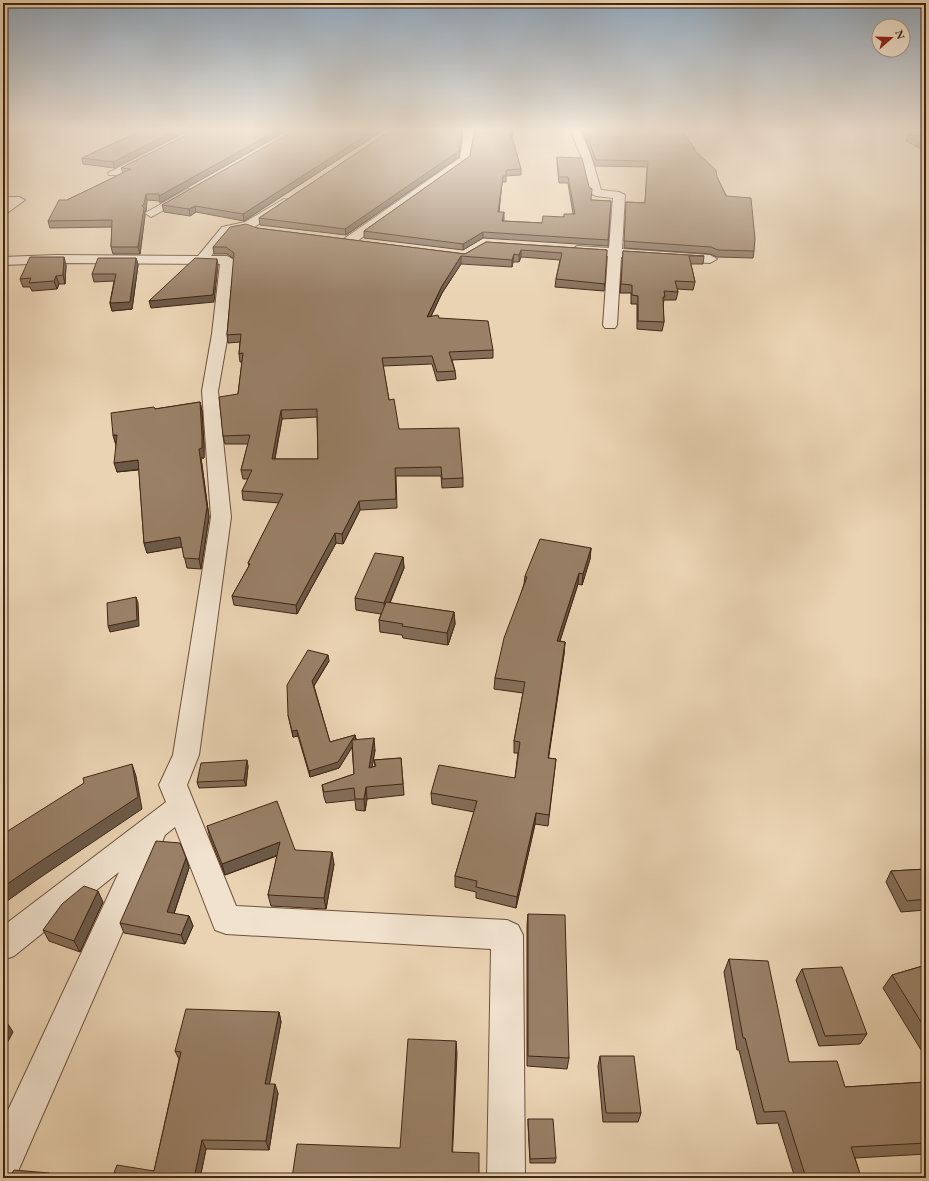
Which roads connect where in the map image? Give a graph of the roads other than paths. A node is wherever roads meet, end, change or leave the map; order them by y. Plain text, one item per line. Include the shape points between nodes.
1 (429, 184) edge
2 (594, 184) edge
3 (198, 186) edge
4 (295, 195) edge
5 (3, 200) edge
6 (3, 211) edge
7 (151, 213) dead end
8 (249, 225) junction
9 (266, 231) edge
10 (334, 239) edge
11 (349, 241) junction
12 (365, 243) edge
13 (561, 249) edge
14 (615, 253) junction
15 (710, 259) dead end
16 (202, 260) junction
17 (3, 261) edge
18 (610, 325) dead end
19 (182, 806) junction
20 (155, 826) junction
21 (3, 945) edge
22 (3, 1163) edge
23 (506, 1178) edge

1 - 11 street
2 - 14 street via 596,193 619,195
3 - 7 street
4 - 8 street
5 - 6 street via 19,200
8 - 9 street
8 - 16 street via 226,230
10 - 11 street
11 - 12 street
13 - 14 street
14 - 15 street
14 - 18 street
16 - 17 street
16 - 19 street via 227,260 220,334 210,391 221,517 186,755 173,785
19 - 20 street
19 - 23 street via 226,920 507,935
20 - 21 street
20 - 22 street

